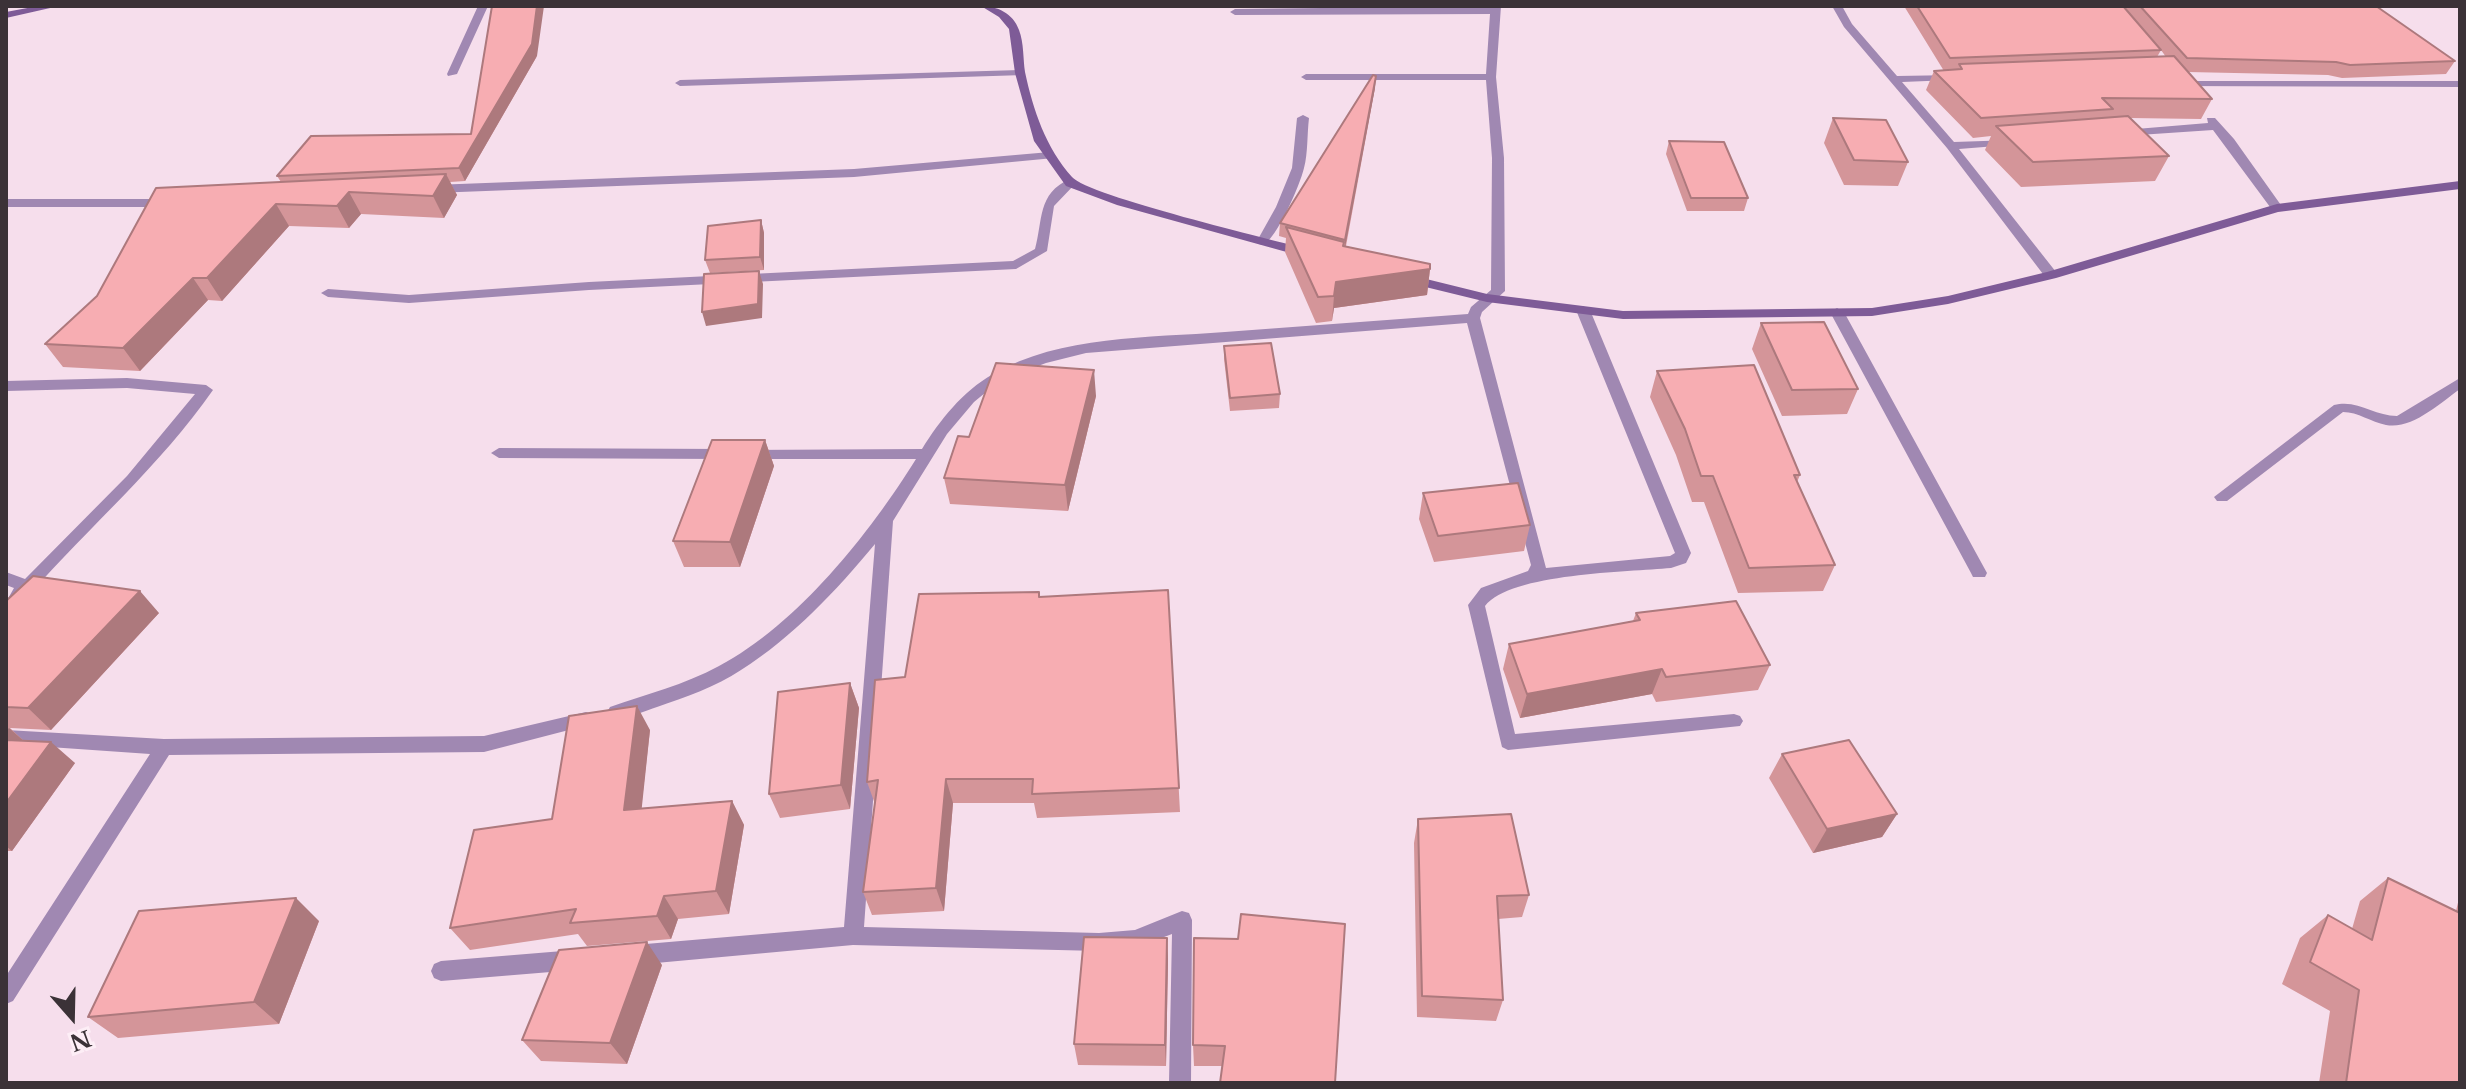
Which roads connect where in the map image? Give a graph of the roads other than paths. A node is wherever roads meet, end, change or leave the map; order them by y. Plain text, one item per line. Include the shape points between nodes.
1 (54, 6) edge
2 (483, 6) edge
3 (986, 6) edge
4 (1837, 6) edge
5 (1496, 8) edge
6 (1235, 12) dead end
7 (6, 15) edge
8 (1020, 73) junction
9 (452, 74) dead end
10 (1306, 77) dead end
11 (1491, 77) junction
12 (1958, 77) edge
13 (1894, 79) junction
14 (680, 83) dead end
15 (2458, 84) dead end
16 (2188, 94) edge
17 (2197, 105) edge
18 (1303, 118) dead end
19 (2216, 126) junction
20 (2107, 134) edge
21 (2029, 140) edge
22 (1951, 146) junction
23 (1050, 156) junction
24 (1070, 183) junction
25 (2460, 185) edge
26 (425, 190) edge
27 (188, 202) edge
28 (6, 203) edge
29 (2277, 208) junction
30 (1263, 241) junction
31 (1324, 257) edge
32 (2051, 275) junction
33 (1398, 276) edge
34 (328, 293) dead end
35 (1491, 299) junction
36 (1583, 310) junction
37 (1837, 312) junction
38 (1473, 318) junction
39 (2460, 383) edge
40 (6, 386) edge
41 (499, 453) dead end
42 (926, 454) junction
43 (2222, 497) dead end
44 (885, 521) junction
45 (1979, 573) dead end
46 (1535, 575) junction
47 (6, 578) edge
48 (22, 592) junction
49 (6, 615) edge
50 (1734, 721) dead end
51 (6, 737) edge
52 (164, 747) junction
53 (853, 936) junction
54 (441, 971) dead end
55 (6, 994) edge
56 (1180, 1083) edge

1 - 7 street
2 - 9 street
3 - 8 street via 1014,29
4 - 13 street
5 - 6 street
5 - 11 street
8 - 14 street
8 - 23 street via 1040,141
10 - 11 street
11 - 35 street via 1498,158 1498,291
12 - 13 street
13 - 22 street
15 - 16 street via 2176,80
17 - 19 street
18 - 30 street via 1298,168
19 - 20 street
19 - 29 street
21 - 22 street
22 - 32 street
23 - 24 street
23 - 26 street via 854,173
24 - 30 street
24 - 34 street via 1048,202 1041,251 1016,265 409,299
25 - 29 street
27 - 28 street
29 - 32 street
30 - 31 street
32 - 37 street via 1948,300
33 - 35 street
35 - 36 street
35 - 38 street
36 - 37 street via 1623,315
36 - 46 street via 1683,553 1671,562
37 - 45 street
38 - 42 street via 1101,346 1050,357 987,384 960,408
38 - 46 street via 1539,565
39 - 43 street via 2399,420 2357,407 2339,408
40 - 48 street via 127,383 206,390 132,480
41 - 42 street
42 - 44 street
44 - 52 street via 815,600 734,666 630,709 484,744
44 - 53 street
46 - 50 street via 1490,589 1476,605 1508,742
47 - 48 street via 22,585
48 - 49 street
51 - 52 street
52 - 55 street
53 - 54 street
53 - 56 street via 1099,942 1135,939 1182,920

